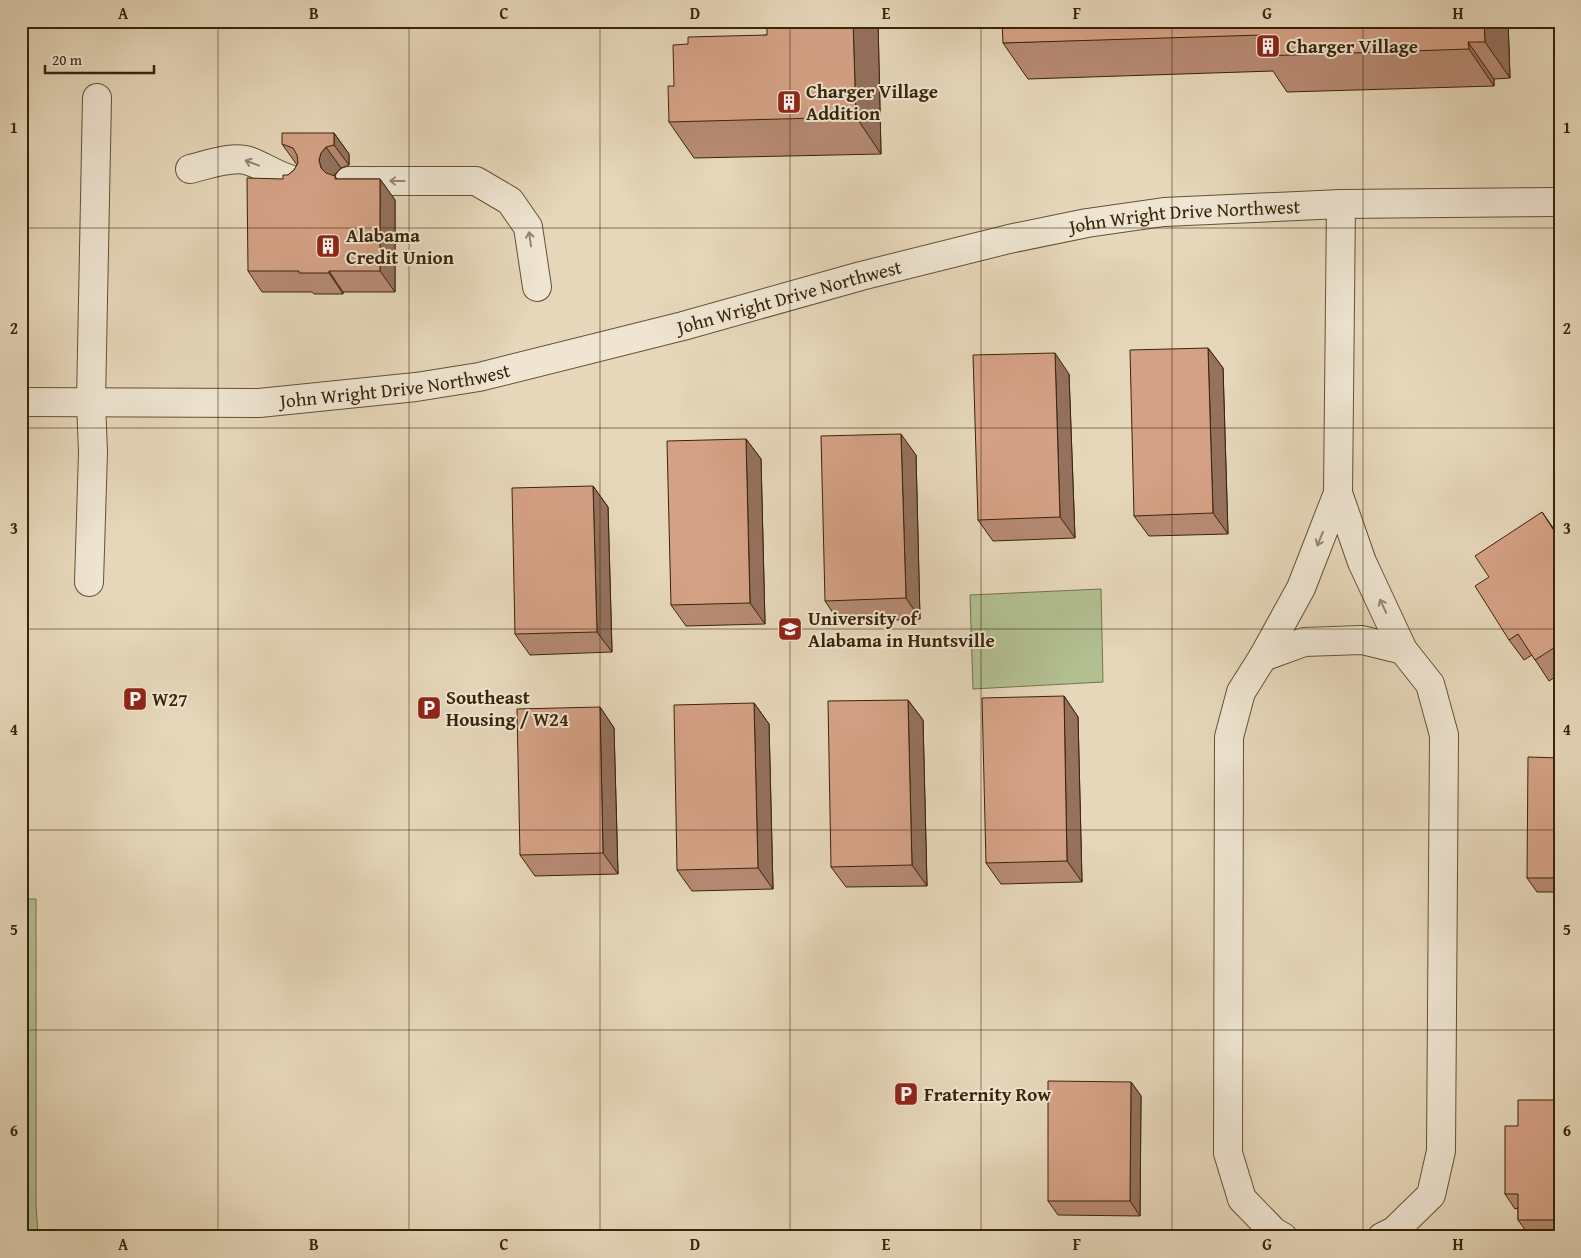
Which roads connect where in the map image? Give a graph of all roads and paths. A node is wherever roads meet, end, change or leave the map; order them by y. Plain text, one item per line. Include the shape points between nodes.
1 (97, 98) dead end
2 (190, 169) dead end
3 (297, 181) edge
4 (349, 181) edge
5 (1560, 202) edge
6 (1341, 204) junction
7 (537, 287) dead end
8 (21, 402) edge
9 (91, 402) junction
10 (1338, 494) junction
11 (89, 582) dead end
12 (1403, 650) junction
13 (1263, 658) junction
14 (1283, 1237) edge
15 (1382, 1237) edge

1 - 9 street
3 -> 2 street via 247,160 224,160
7 -> 4 street via 528,227 510,201 476,181
5 - 6 street, John Wright Drive Northwest
6 - 9 street, John Wright Drive Northwest via 1164,212 1087,223 870,274 480,378 259,403
6 - 10 street
8 - 9 street, John Wright Drive Northwest
9 - 11 street via 93,452
12 -> 10 street via 1362,562
10 -> 13 street via 1301,588
12 - 13 street via 1362,640 1304,642
12 - 15 street via 1430,684 1444,735 1441,1151 1431,1195 1394,1231
13 - 14 street via 1241,692 1229,737 1228,1152 1242,1199

